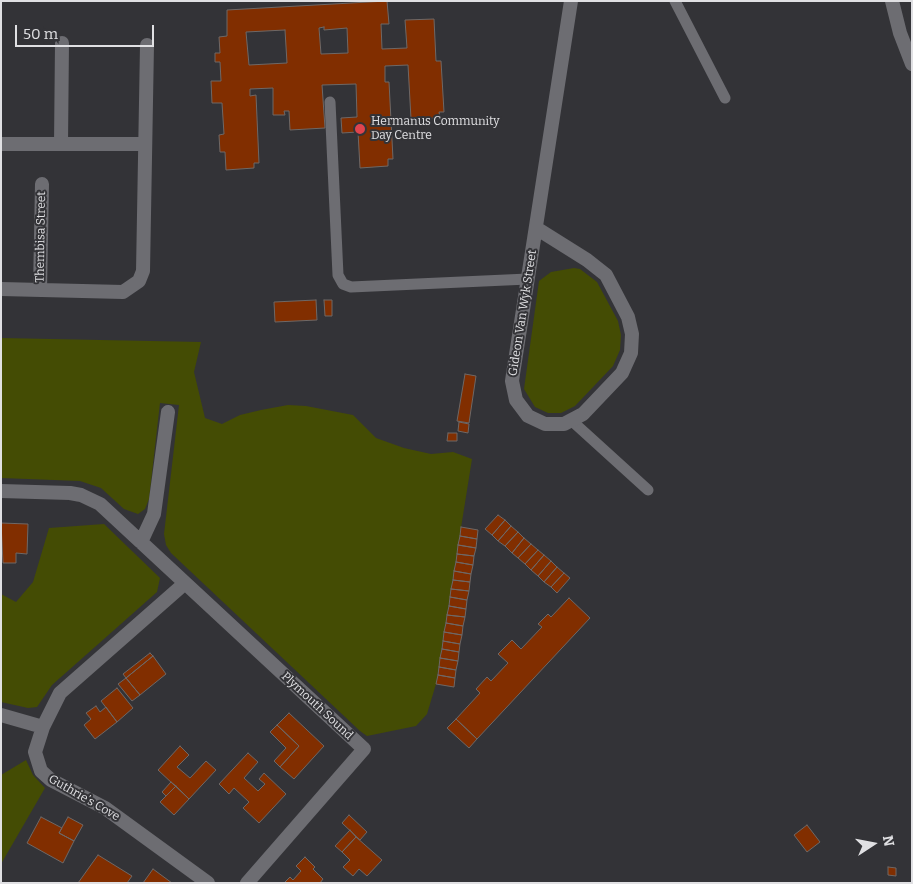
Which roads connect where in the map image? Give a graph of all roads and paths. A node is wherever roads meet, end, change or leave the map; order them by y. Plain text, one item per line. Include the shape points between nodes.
1 (571, 1) edge
2 (675, 1) edge
3 (892, 1) edge
4 (62, 43) dead end
5 (147, 45) dead end
6 (912, 64) edge
7 (725, 98) dead end
8 (330, 102) dead end
9 (1, 144) edge
10 (61, 144) junction
11 (145, 144) junction
12 (42, 184) dead end
13 (536, 228) junction
14 (528, 279) junction
15 (1, 289) edge
16 (40, 290) junction
17 (168, 412) dead end
18 (572, 421) junction
19 (648, 490) dead end
20 (1, 491) edge
21 (141, 542) junction
22 (184, 584) junction
23 (1, 715) edge
24 (43, 726) junction
25 (208, 883) edge
26 (248, 883) edge

1 - 13 street, Gideon Van Wyk Street
2 - 7 lane
3 - 6 street
4 - 10 street
5 - 11 street
8 - 14 lane via 338,275 343,284 350,287
9 - 10 street
10 - 11 street
11 - 16 street via 143,271 139,282 123,292
12 - 16 street, Thembisa Street
13 - 14 street, Gideon Van Wyk Street
13 - 18 street, Gideon Van Wyk Street via 606,275 628,317 632,334 631,353 622,373 583,414
14 - 18 street, Gideon Van Wyk Street via 512,381 516,400 521,409 536,421 554,425
15 - 16 street
17 - 21 street via 154,514
18 - 19 lane
20 - 21 street, Plymouth Sound via 70,493 86,497 107,509
21 - 22 street, Plymouth Sound
22 - 24 street, Guthrie’s Cove via 64,689
22 - 26 street, Plymouth Sound via 364,749
23 - 24 street
24 - 25 street, Guthrie’s Cove via 35,752 45,776 105,808

